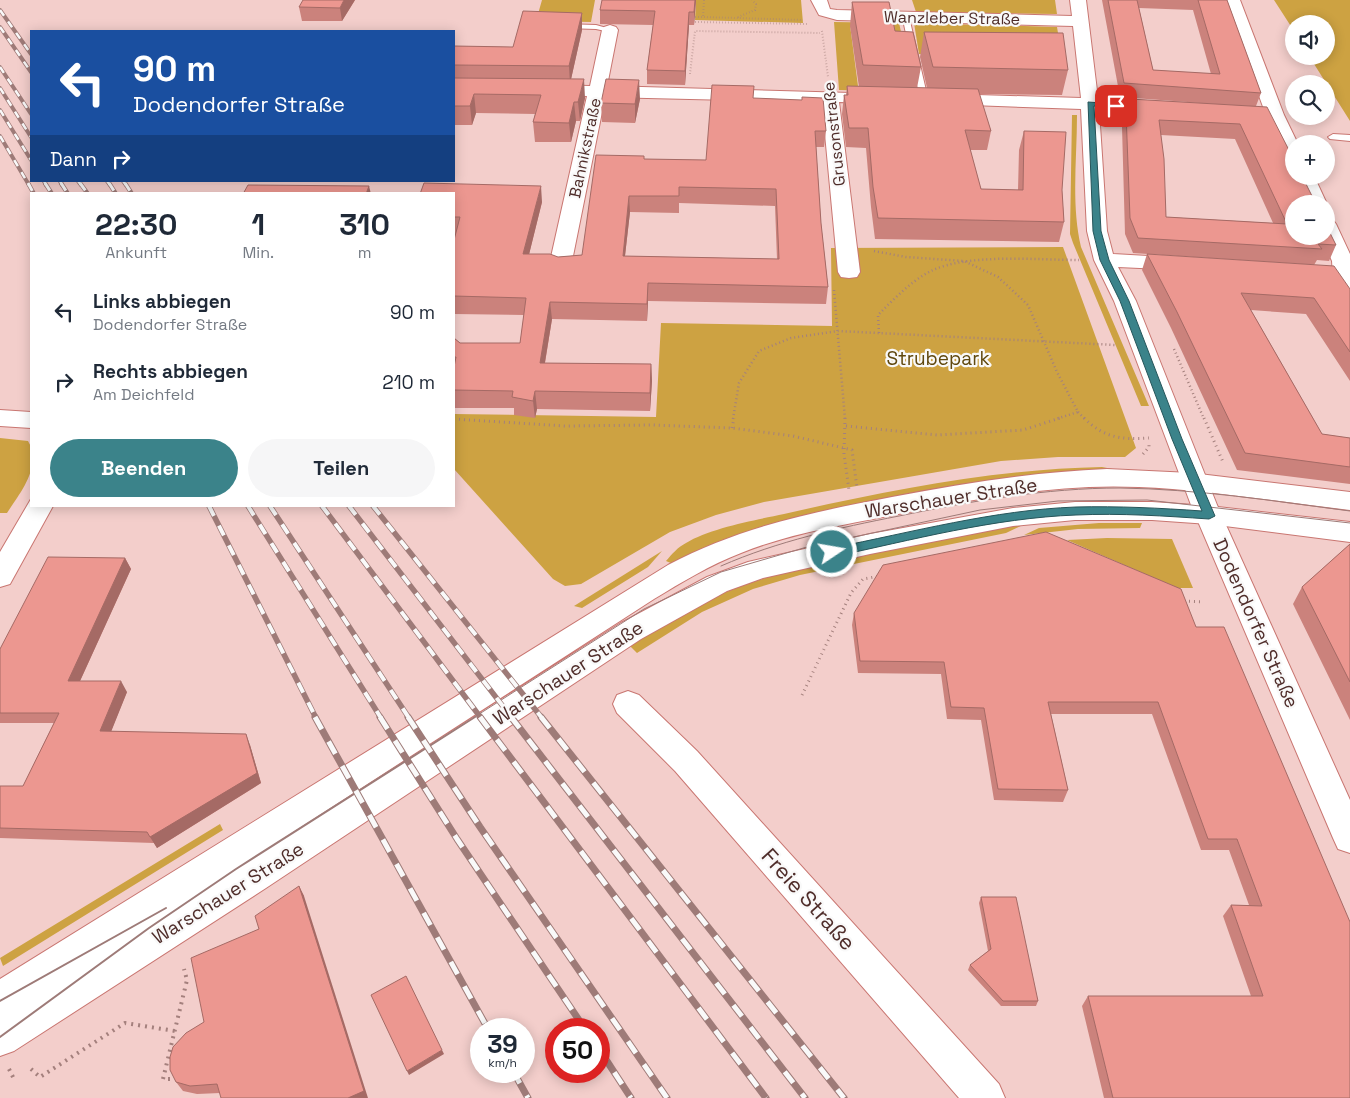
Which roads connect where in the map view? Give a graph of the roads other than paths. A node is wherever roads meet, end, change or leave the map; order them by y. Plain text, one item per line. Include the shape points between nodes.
1 (1078, 0) edge
2 (1232, 0) edge
3 (821, 14) edge
4 (905, 17) junction
5 (1080, 21) junction
6 (558, 26) edge
7 (610, 30) joint
8 (532, 90) edge
9 (597, 91) junction
10 (830, 97) junction
11 (924, 99) junction
12 (1090, 104) junction
13 (1185, 110) edge
14 (1255, 114) edge
15 (1274, 115) junction
16 (1285, 136) edge
17 (1335, 136) edge
18 (1350, 138) edge
19 (1335, 242) edge
20 (1104, 260) junction
21 (1199, 265) edge
22 (560, 266) edge
23 (849, 272) road end
24 (1340, 277) edge
25 (0, 418) edge
26 (30, 420) edge
27 (1202, 498) junction
28 (1350, 501) edge
29 (39, 507) edge
30 (1350, 514) edge
31 (1350, 532) edge
32 (0, 577) edge
33 (628, 704) dead end
34 (1350, 838) edge
35 (0, 1000) edge
36 (0, 1037) edge
37 (985, 1098) edge

1 - 5 street, Dodendorfer Straße
2 - 15 street
3 - 4 street, Wanzleber Straße
4 - 5 street, Wanzleber Straße
4 - 11 lane
5 - 12 street, Dodendorfer Straße
6 - 7 lane
7 - 9 street, Bahnikstraße
8 - 9 street
9 - 10 street
9 - 22 street, Bahnikstraße
10 - 11 street
10 - 23 street, Grusonstraße
11 - 12 street
12 - 13 street
12 - 20 street, Dodendorfer Straße via 1097,231
14 - 15 street
15 - 16 street
17 - 18 lane
19 - 24 street via 1344,261
20 - 21 street
20 - 27 street, Dodendorfer Straße via 1125,301
25 - 26 street
27 - 28 street
27 - 30 street
27 - 31 street
27 - 34 street, Dodendorfer Straße
27 - 35 street, Warschauer Straße via 1137,478 984,489 820,520 732,546 678,572 616,609
27 - 36 street, Warschauer Straße via 1119,510 1013,517 758,569 717,584 631,631 262,872
29 - 32 street
33 - 37 street, Freie Straße via 686,761

